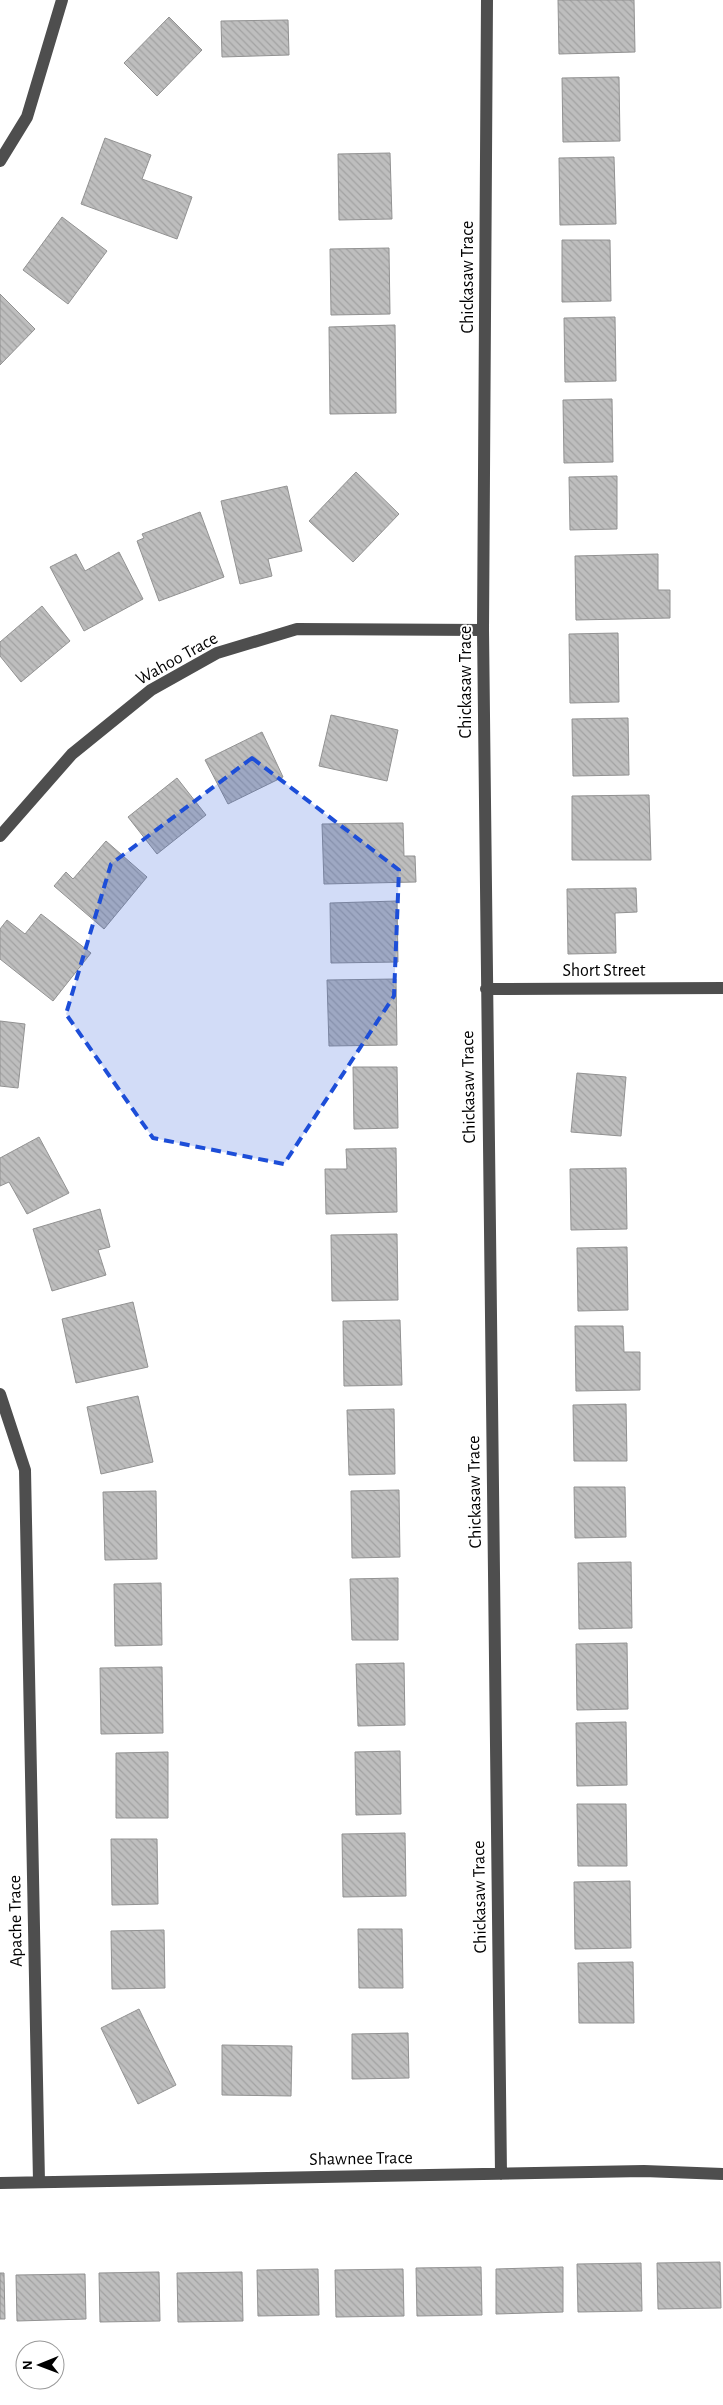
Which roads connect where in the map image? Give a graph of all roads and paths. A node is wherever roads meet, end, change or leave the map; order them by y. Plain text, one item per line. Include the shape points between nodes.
1 (62, 0) edge
2 (487, 0) edge
3 (0, 161) edge
4 (483, 630) junction
5 (0, 836) edge
6 (723, 988) edge
7 (486, 989) junction
8 (0, 1394) edge
9 (501, 2174) junction
10 (723, 2174) edge
11 (0, 2182) edge
12 (39, 2182) junction

1 - 3 street via 27,117
2 - 4 street, Chickasaw Trace
4 - 5 street, Wahoo Trace via 298,629 217,653 151,690 72,754
4 - 7 street, Chickasaw Trace
6 - 7 street, Short Street
7 - 9 street, Chickasaw Trace
8 - 12 street, Apache Trace via 24,1470
9 - 10 street, Shawnee Trace via 644,2171
9 - 12 street, Shawnee Trace
11 - 12 street, Shawnee Trace

